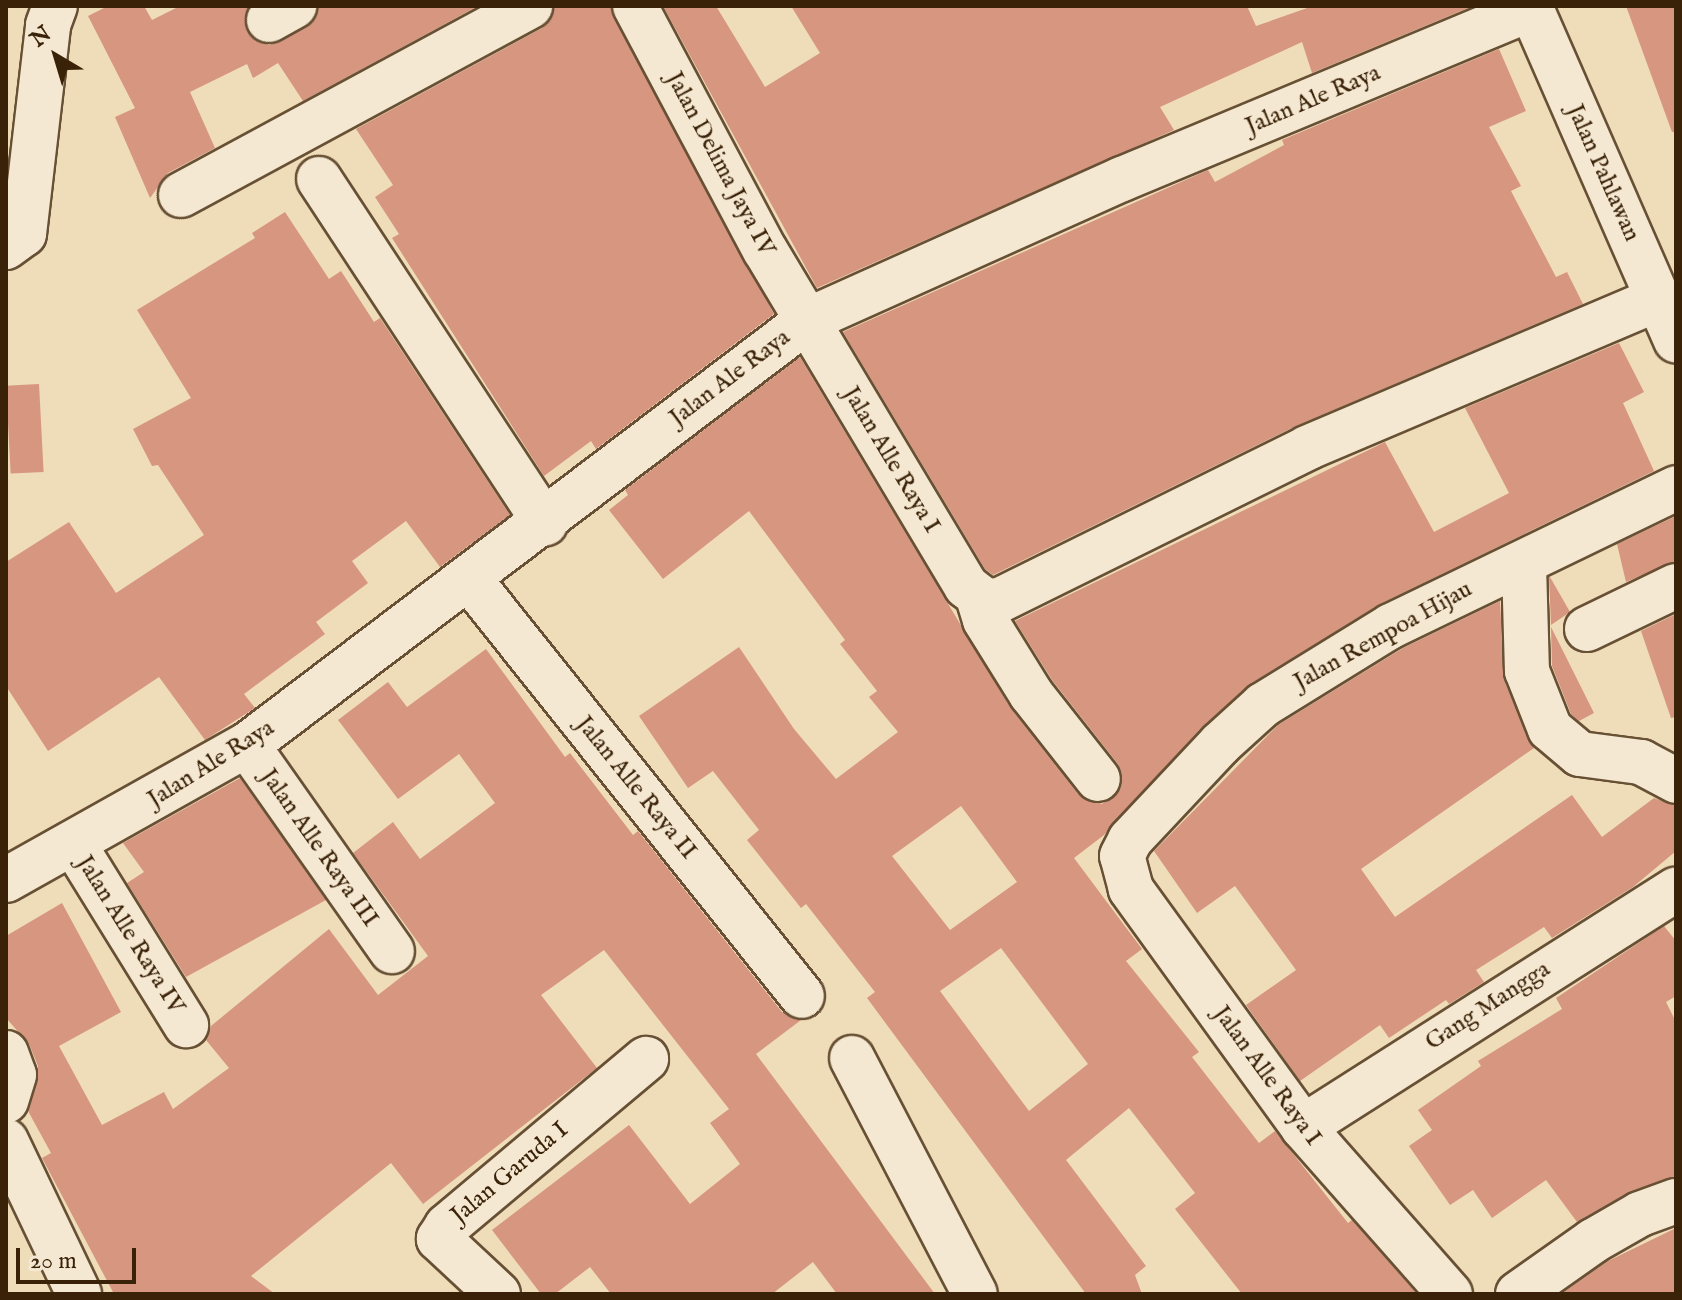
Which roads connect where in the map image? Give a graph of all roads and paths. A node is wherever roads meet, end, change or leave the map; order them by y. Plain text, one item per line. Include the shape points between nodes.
1 (55, 6) edge
2 (530, 6) edge
3 (635, 6) edge
4 (1530, 8) edge
5 (319, 179) dead end
6 (181, 195) dead end
7 (6, 247) edge
8 (1658, 299) junction
9 (808, 320) junction
10 (1676, 340) edge
11 (1676, 488) edge
12 (545, 523) junction
13 (1524, 565) junction
14 (470, 580) junction
15 (1676, 586) edge
16 (978, 597) junction
17 (1587, 629) dead end
18 (247, 745) junction
19 (1098, 779) dead end
20 (1676, 781) edge
21 (1130, 840) joint
22 (75, 846) junction
23 (10, 871) edge
24 (1676, 889) edge
25 (392, 951) dead end
26 (802, 996) dead end
27 (186, 1025) dead end
28 (6, 1053) edge
29 (852, 1058) dead end
30 (646, 1059) dead end
31 (6, 1101) edge
32 (1303, 1127) junction
33 (6, 1141) edge
34 (1676, 1201) edge
35 (79, 1294) edge
36 (498, 1294) edge
37 (975, 1294) edge
38 (1450, 1294) edge
39 (1518, 1294) edge

1 - 7 street via 48,25 24,234
2 - 6 street
3 - 9 street, Jalan Delima Jaya IV
4 - 8 street, Jalan Pahlawan
4 - 9 street, Jalan Ale Raya via 1122,179
5 - 12 street
8 - 10 street, Jalan Pahlawan
8 - 16 street via 1307,448 998,601
9 - 12 street, Jalan Ale Raya
9 - 16 street, Jalan Alle Raya I
11 - 13 street, Jalan Rempoa Hijau
12 - 14 street, Jalan Ale Raya
13 - 20 street via 1527,671 1550,729 1580,754 1641,762
13 - 21 street, Jalan Rempoa Hijau via 1470,585 1391,626 1263,705
14 - 18 street, Jalan Ale Raya
14 - 26 street, Jalan Alle Raya II
15 - 17 street
16 - 19 street, Jalan Alle Raya I via 985,620 1031,694
18 - 22 street, Jalan Ale Raya
18 - 25 street, Jalan Alle Raya III
21 - 32 street, Jalan Alle Raya I via 1121,864 1131,889
22 - 23 street, Jalan Ale Raya
22 - 27 street, Jalan Alle Raya IV
24 - 32 street, Gang Mangga
28 - 31 street via 14,1075
29 - 37 street
30 - 36 street, Jalan Garuda I via 447,1226 439,1239
32 - 38 street, Jalan Alle Raya I
33 - 35 street
34 - 39 street via 1628,1220

